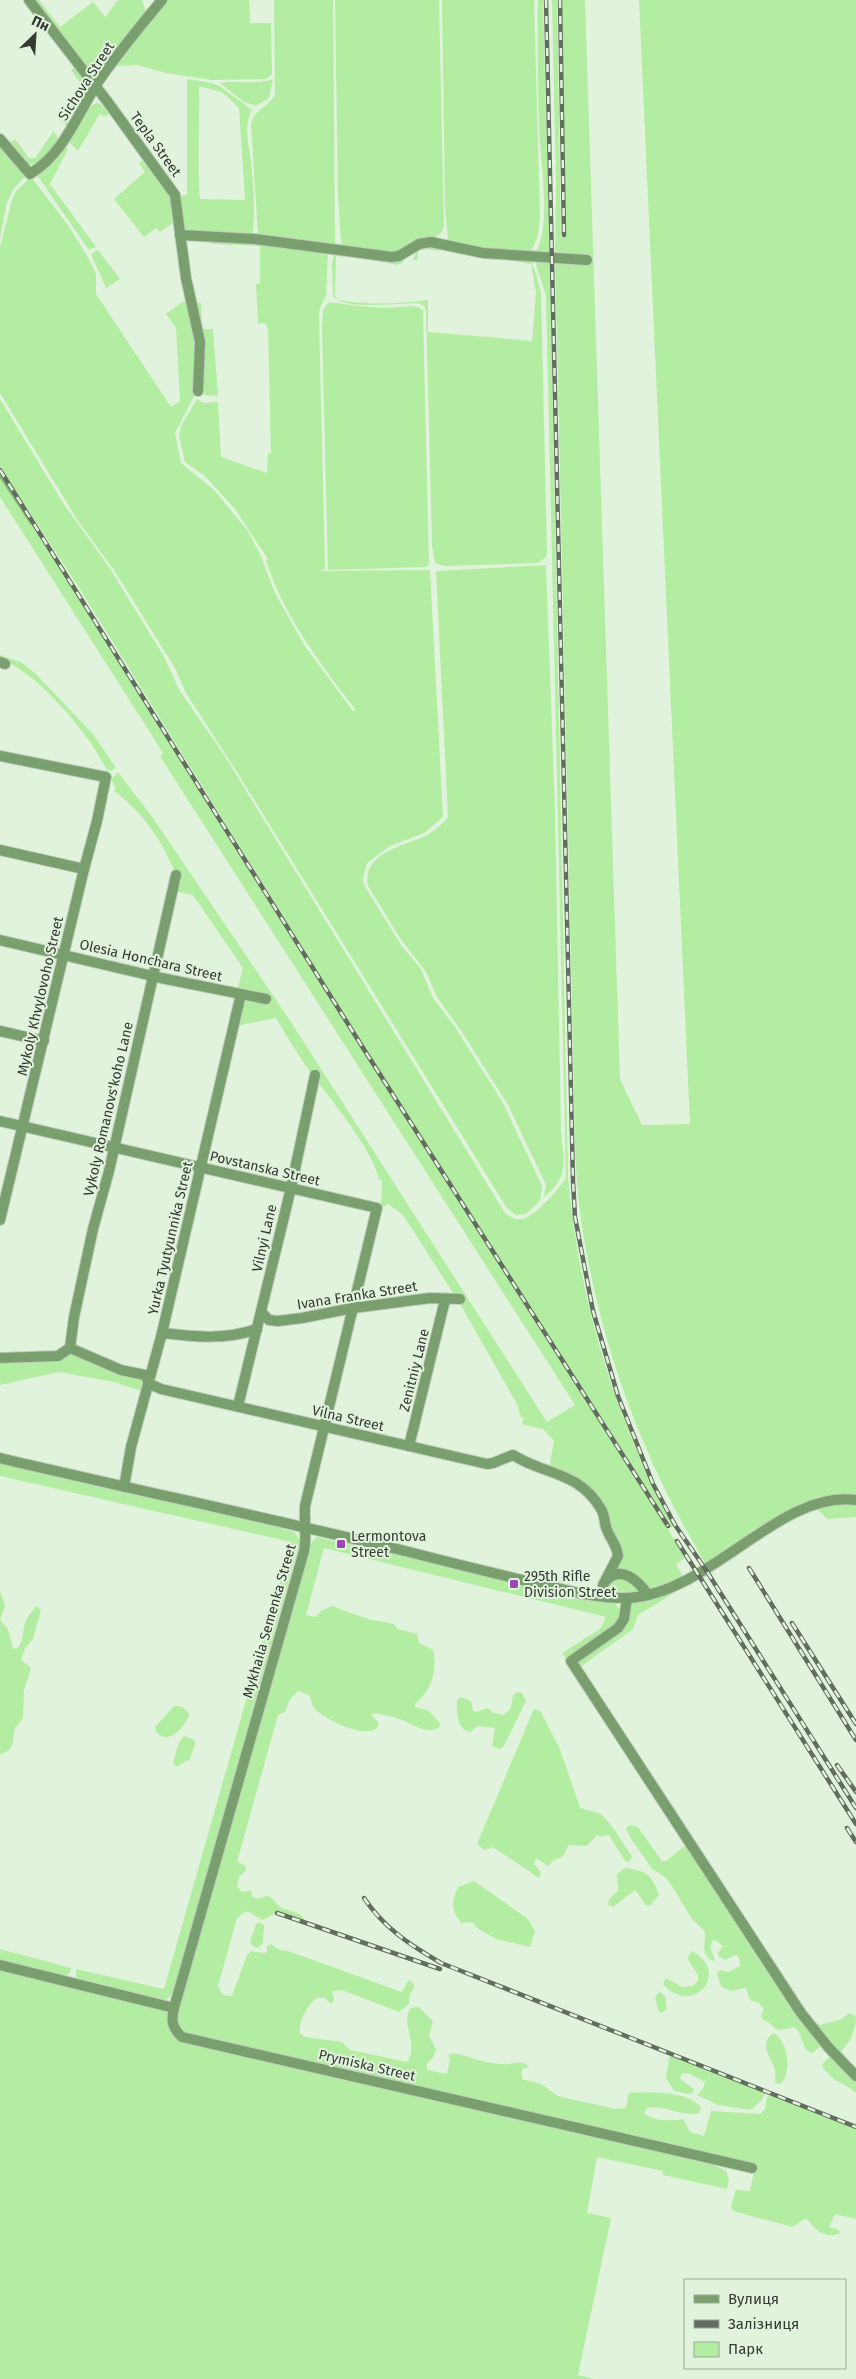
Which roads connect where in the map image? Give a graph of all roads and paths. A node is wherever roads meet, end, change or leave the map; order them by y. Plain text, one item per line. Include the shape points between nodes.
1 (29, 0) edge
2 (162, 0) edge
3 (95, 87) junction
4 (0, 139) edge
5 (180, 235) junction
6 (586, 260) dead end
7 (198, 391) dead end
8 (0, 756) edge
9 (0, 850) edge
10 (84, 869) junction
11 (176, 875) dead end
12 (0, 940) edge
13 (63, 955) junction
14 (153, 976) junction
15 (241, 994) junction
16 (266, 999) dead end
17 (0, 1031) edge
18 (44, 1041) junction
19 (315, 1075) dead end
20 (0, 1121) edge
21 (24, 1126) junction
22 (114, 1148) junction
23 (201, 1168) junction
24 (290, 1188) junction
25 (377, 1208) joint
26 (0, 1218) edge
27 (460, 1299) dead end
28 (445, 1300) junction
29 (353, 1308) junction
30 (261, 1312) junction
31 (257, 1329) junction
32 (162, 1334) junction
33 (70, 1348) junction
34 (0, 1358) edge
35 (150, 1384) junction
36 (238, 1406) junction
37 (326, 1427) junction
38 (409, 1446) junction
39 (0, 1458) edge
40 (124, 1487) junction
41 (856, 1500) edge
42 (307, 1529) junction
43 (603, 1585) junction
44 (648, 1595) junction
45 (596, 1596) junction
46 (627, 1598) junction
47 (0, 1965) edge
48 (174, 2008) junction
49 (856, 2076) edge
50 (752, 2168) dead end

1 - 3 street, Tepla Street
2 - 3 street, Sichova Street
3 - 4 street, Sichova Street via 52,157 30,174
3 - 5 street, Tepla Street via 171,188
5 - 6 street via 255,239 392,257 431,242 483,253
5 - 7 street, Tepla Street via 200,342
8 - 10 street, Mykoly Khvylovoho Street via 106,777
9 - 10 street
10 - 13 street, Mykoly Khvylovoho Street
11 - 14 street, Vykoly Romanovs'koho Lane
12 - 13 street, Olesia Honchara Street
13 - 14 street, Olesia Honchara Street
13 - 18 street, Mykoly Khvylovoho Street
14 - 15 street, Olesia Honchara Street
14 - 22 street, Vykoly Romanovs'koho Lane
15 - 16 street, Olesia Honchara Street
15 - 23 street, Yurka Tyutyunnika Street
17 - 18 street
18 - 21 street, Mykoly Khvylovoho Street
19 - 24 street, Vilnyi Lane
20 - 21 street, Povstanska Street
21 - 22 street, Povstanska Street
21 - 26 street, Mykoly Khvylovoho Street
22 - 23 street, Povstanska Street
22 - 33 street, Vykoly Romanovs'koho Lane via 74,1317
23 - 24 street, Povstanska Street
23 - 32 street, Yurka Tyutyunnika Street
24 - 25 street, Povstanska Street
24 - 30 street, Vilnyi Lane
25 - 29 street, Mykhaila Semenka Street
27 - 28 street, Ivana Franka Street
28 - 29 street, Ivana Franka Street via 430,1298
28 - 38 street, Zenitniy Lane
29 - 30 street, Ivana Franka Street via 278,1321 269,1320
29 - 37 street, Mykhaila Semenka Street
30 - 31 street, Vilnyi Lane
31 - 32 street via 235,1336 216,1337
31 - 36 street, Vilnyi Lane
32 - 35 street, Yurka Tyutyunnika Street
33 - 34 street via 58,1356
33 - 35 street, Vilna Street via 121,1370 145,1375
35 - 36 street, Vilna Street
35 - 40 street, Yurka Tyutyunnika Street via 131,1447
36 - 37 street, Vilna Street
37 - 38 street, Vilna Street
37 - 42 street, Mykhaila Semenka Street via 305,1506
38 - 43 street, Vilna Street via 487,1464 513,1455 527,1464 573,1480 601,1508 606,1530 617,1546 618,1556
39 - 40 street
40 - 42 street
41 - 44 street via 816,1503 785,1518 698,1574
42 - 45 street
42 - 48 street, Mykhaila Semenka Street via 301,1561
43 - 44 street via 612,1576 622,1574 635,1579
43 - 45 street, Vilna Street
44 - 46 street
45 - 46 street
46 - 49 street via 624,1620 618,1628 572,1661 801,2013
47 - 48 street
48 - 50 street, Prymiska Street via 172,2024 182,2037

